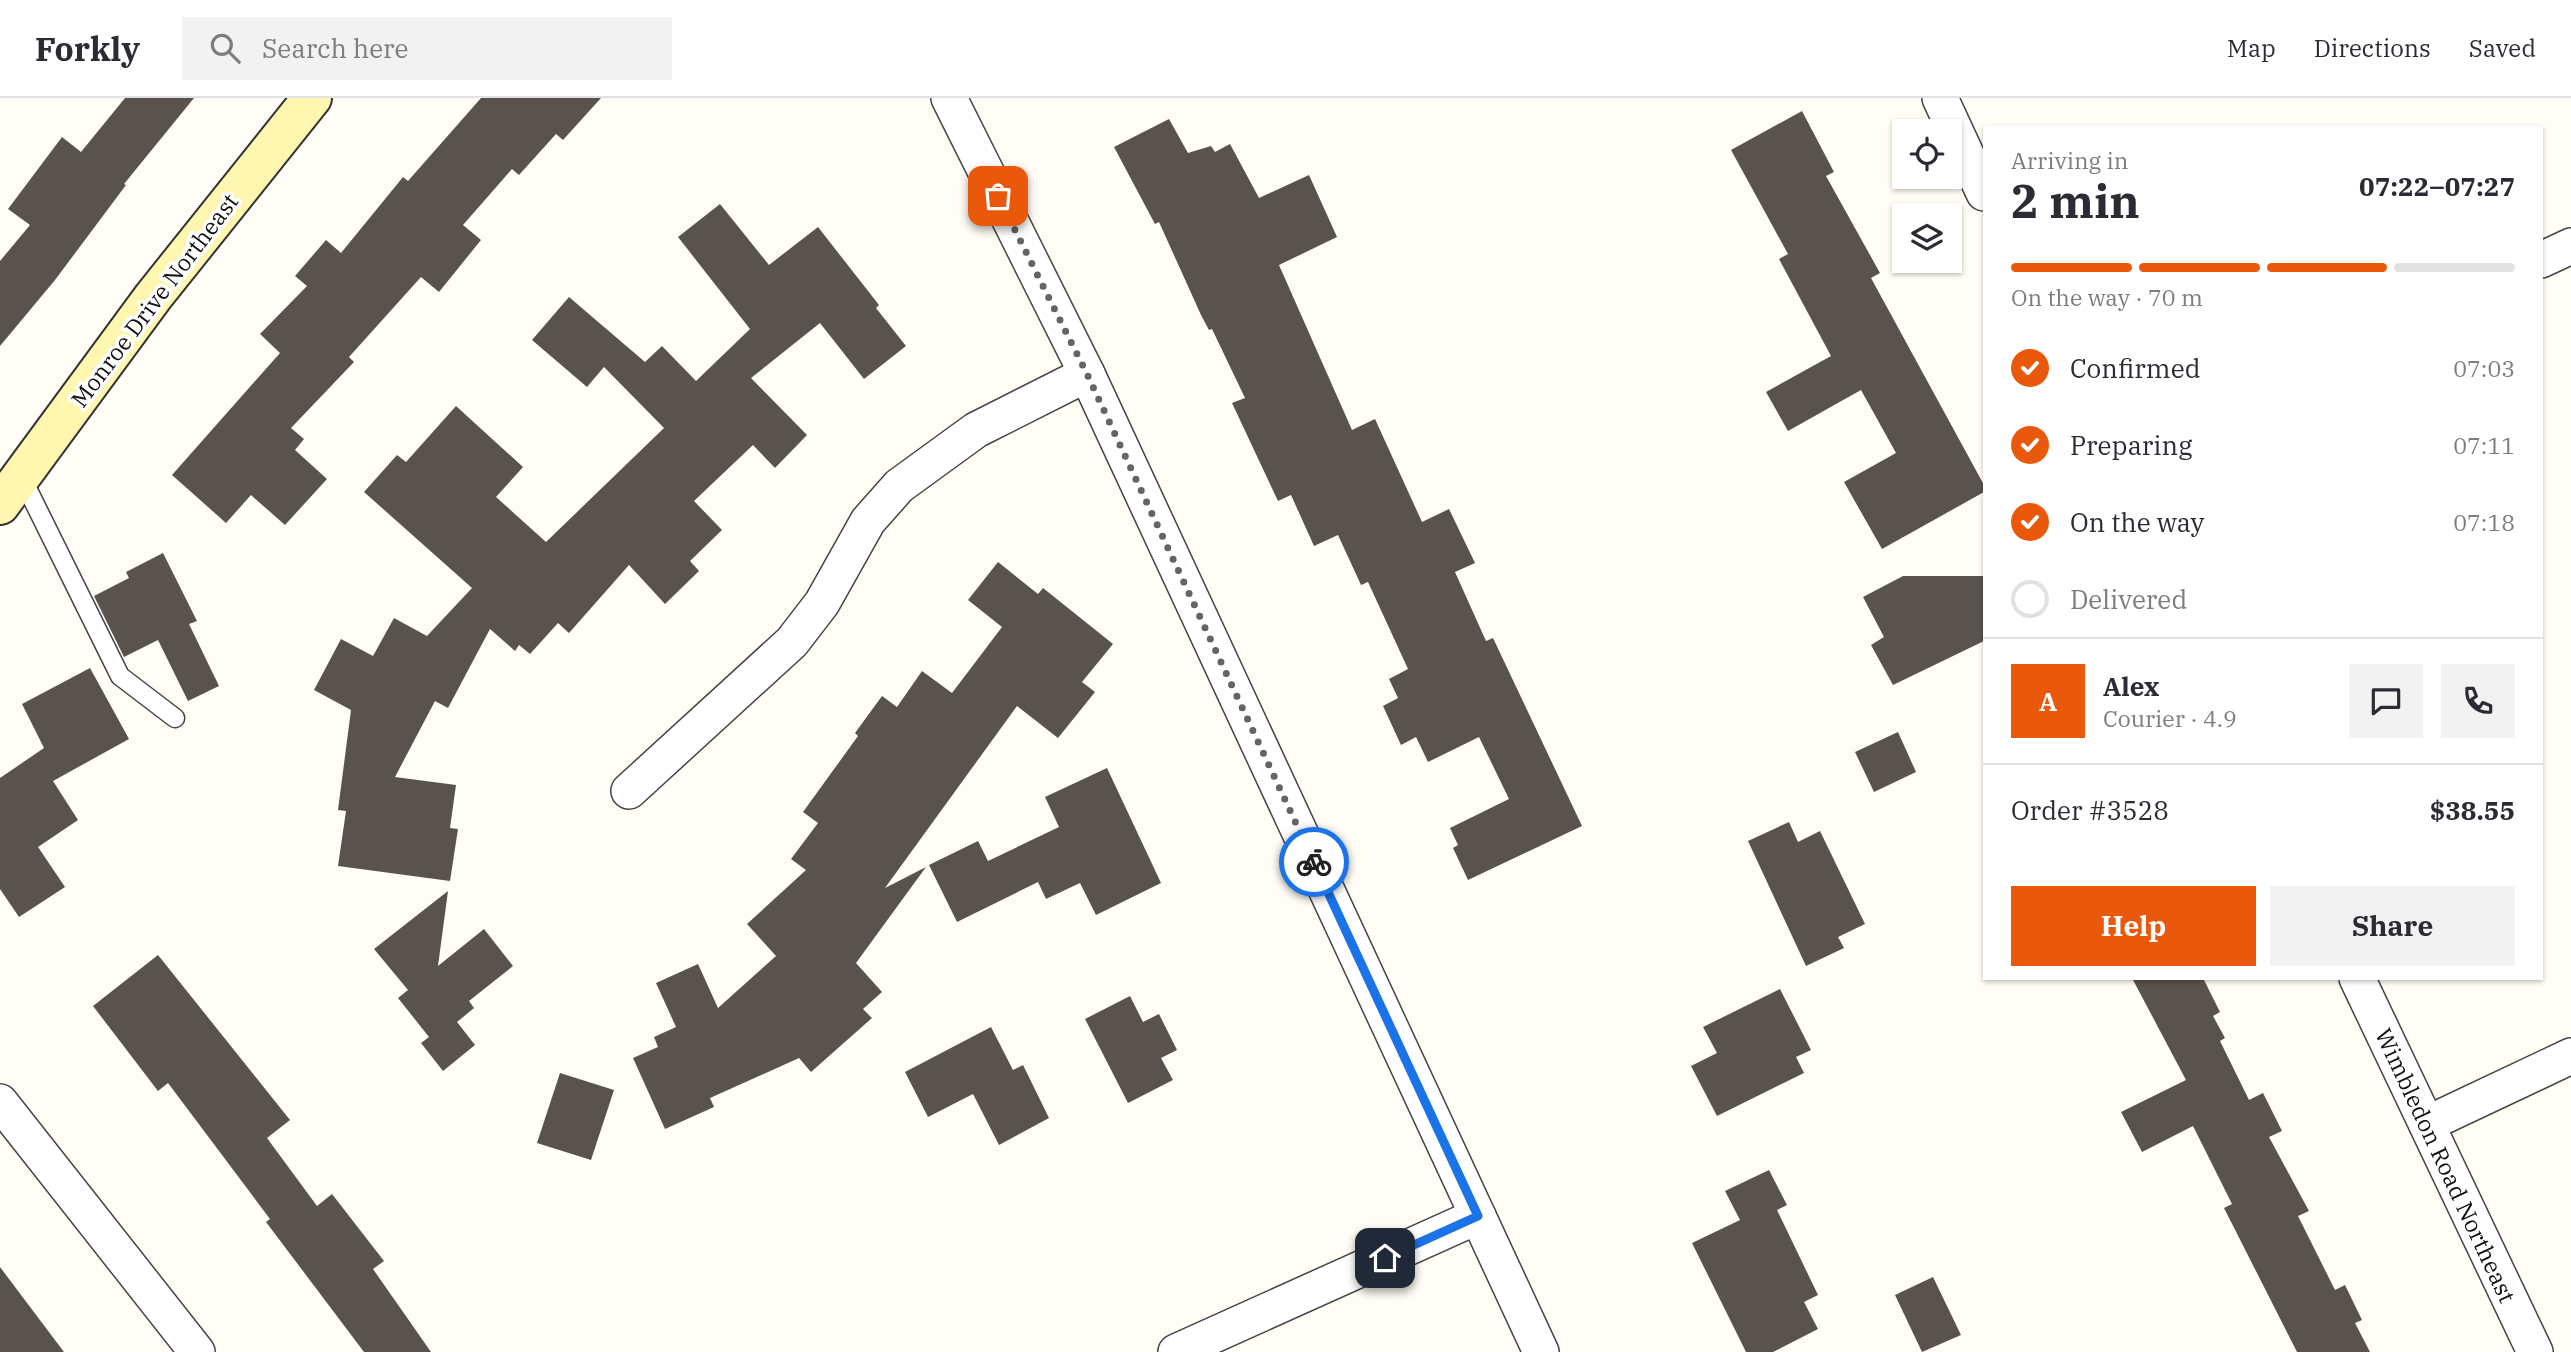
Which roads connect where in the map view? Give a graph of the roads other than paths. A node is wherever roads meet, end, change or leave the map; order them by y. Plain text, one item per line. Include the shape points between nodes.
1 (312, 98) edge
2 (949, 98) edge
3 (1940, 98) edge
4 (1983, 191) edge
5 (2571, 246) edge
6 (2543, 259) edge
7 (1087, 374) junction
8 (11, 491) edge
9 (175, 718) dead end
10 (629, 791) dead end
11 (2358, 980) edge
12 (2571, 1056) edge
13 (0, 1102) edge
14 (2427, 1124) junction
15 (1478, 1216) junction
16 (197, 1352) edge
17 (1176, 1352) edge
18 (1541, 1352) edge
19 (2535, 1352) edge

1 - 8 main road, Monroe Drive Northeast via 153,297
2 - 7 street
3 - 4 street
5 - 6 street
7 - 10 street via 976,430 899,486 868,521 822,603 792,642
7 - 15 street
8 - 9 lane via 120,676
11 - 14 street, Wimbledon Road Northeast
12 - 14 street
13 - 16 street
14 - 19 street, Wimbledon Road Northeast
15 - 17 street
15 - 18 street

